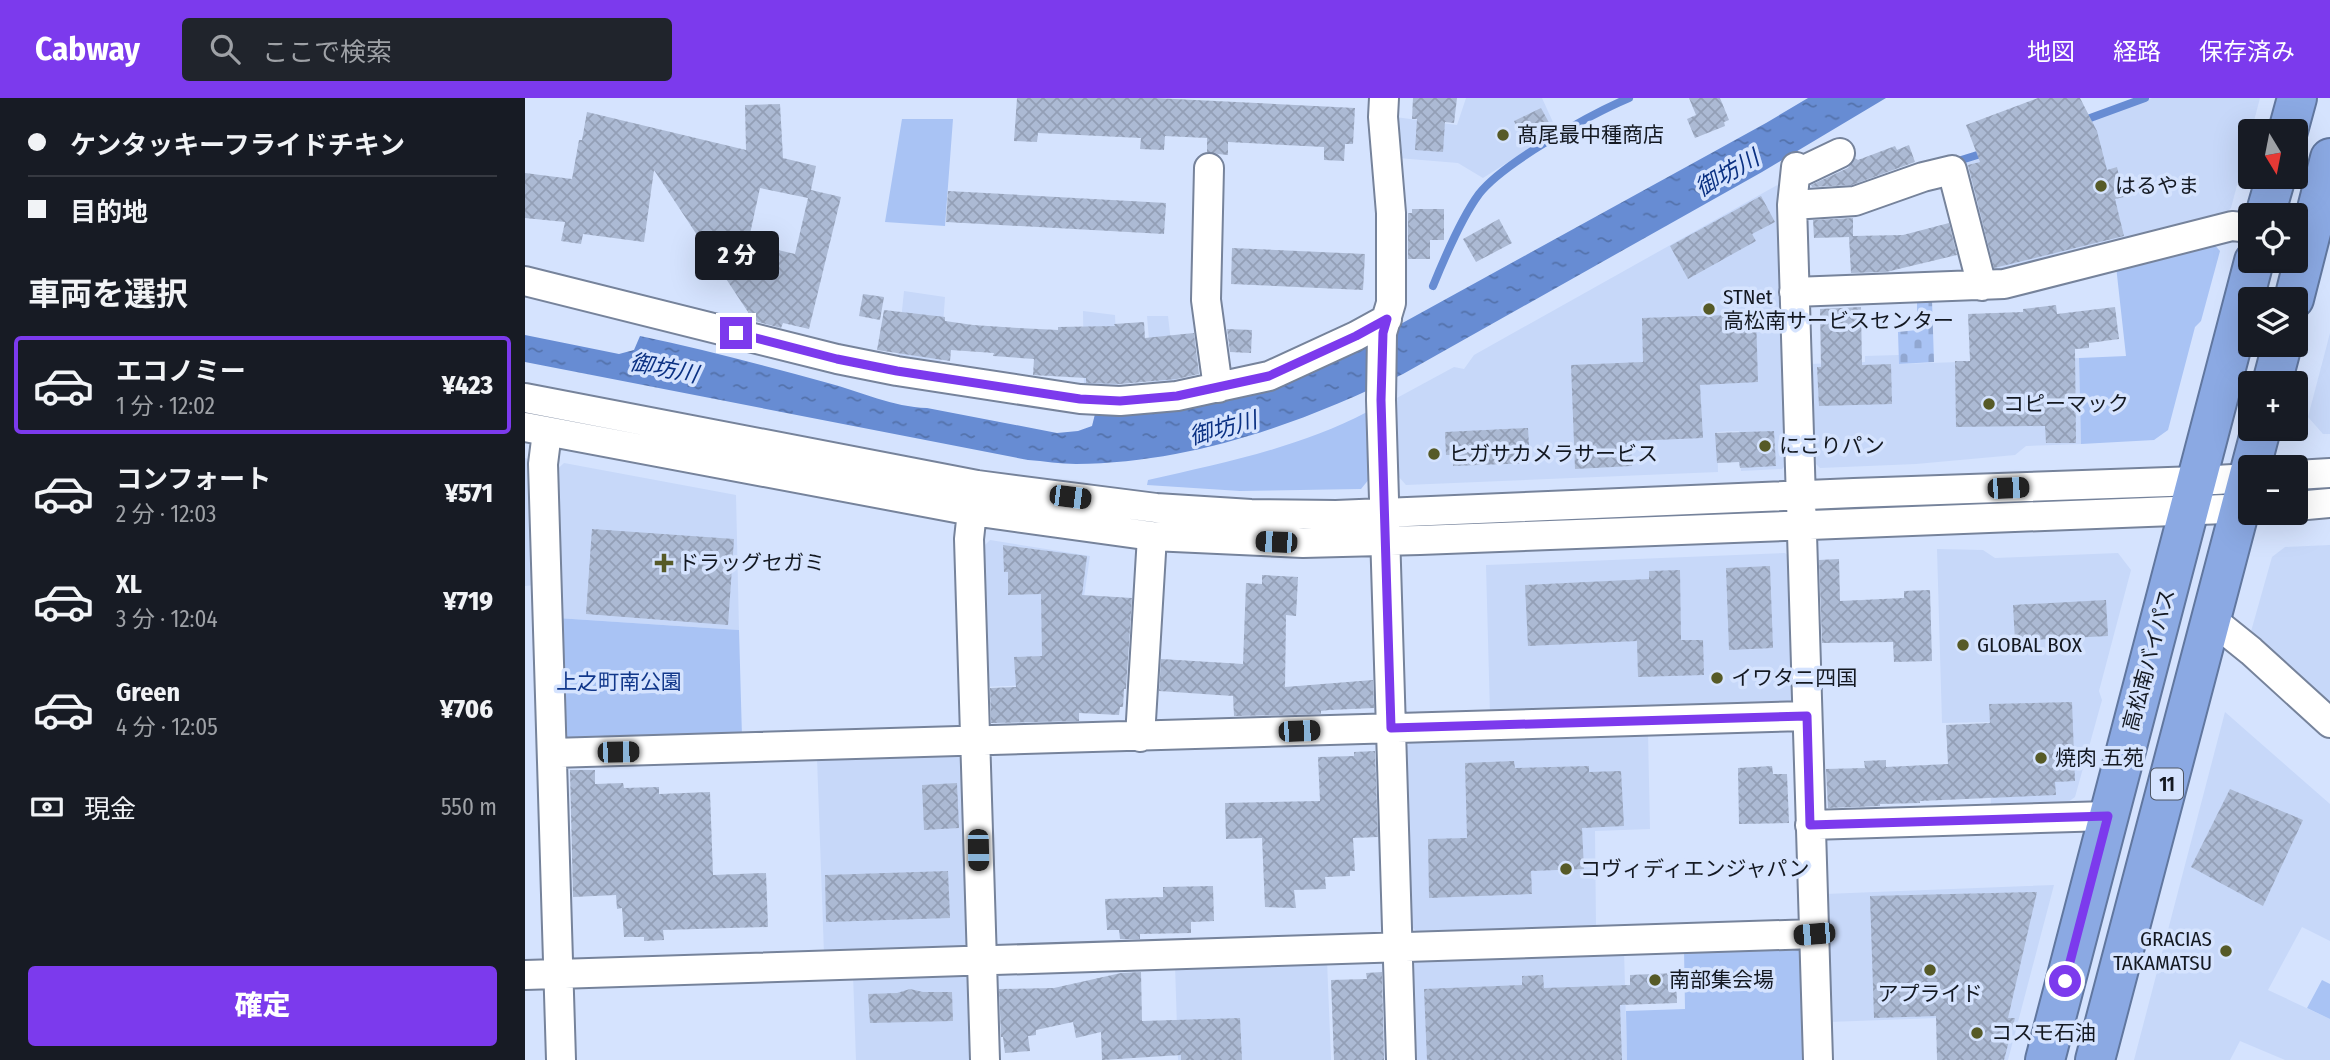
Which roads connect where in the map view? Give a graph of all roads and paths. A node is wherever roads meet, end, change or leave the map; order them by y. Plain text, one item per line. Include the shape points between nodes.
1 (1384, 98) edge
2 (2297, 98) edge
3 (2291, 119) edge
4 (1840, 153) dead end
5 (2330, 158) edge
6 (1209, 168) dead end
7 (1792, 205) junction
8 (2322, 217) edge
9 (2238, 227) edge
10 (2251, 273) edge
11 (525, 281) edge
12 (1982, 286) junction
13 (2298, 287) edge
14 (1794, 292) junction
15 (1385, 326) junction
16 (1218, 388) junction
17 (525, 398) edge
18 (536, 429) edge
19 (2330, 473) edge
20 (2308, 474) edge
21 (2238, 493) edge
22 (2193, 495) junction
23 (1801, 496) junction
24 (2330, 503) edge
25 (2308, 505) edge
26 (972, 511) junction
27 (1384, 512) junction
28 (2238, 523) edge
29 (1801, 526) junction
30 (1152, 536) junction
31 (1385, 541) junction
32 (2210, 618) junction
33 (1807, 716) junction
34 (2330, 723) edge
35 (1391, 728) junction
36 (1140, 737) junction
37 (975, 742) junction
38 (552, 753) junction
39 (2108, 816) junction
40 (1810, 825) junction
41 (1814, 934) junction
42 (1397, 946) junction
43 (982, 959) junction
44 (558, 973) junction
45 (525, 975) edge
46 (561, 1060) edge
47 (985, 1060) edge
48 (1401, 1060) edge
49 (1818, 1060) edge
50 (2045, 1060) edge
51 (2095, 1060) edge

1 - 15 street via 1391,213 1391,303
2 - 3 highway
4 - 7 street via 1796,171
5 - 8 highway
6 - 16 street via 1206,300
7 - 12 street via 1855,201 1952,170
7 - 14 street
8 - 13 highway
9 - 12 street
10 - 22 highway, 高松南バイパス / 11
11 - 16 street via 910,373 1120,401
12 - 14 street
14 - 23 street
15 - 16 street via 1269,376
15 - 27 street via 1381,392
17 - 27 street via 977,485 1156,508 1336,515
18 - 26 street
18 - 38 street via 543,464
19 - 20 street
21 - 22 street
22 - 23 street
22 - 29 street
22 - 39 highway, 高松南バイパス / 11
23 - 27 street
23 - 29 street
24 - 25 street
26 - 30 street
26 - 37 street
27 - 31 street
28 - 32 highway, 11
29 - 31 street
29 - 33 street
30 - 31 street via 1303,543
30 - 36 street
31 - 35 street
32 - 34 street
32 - 51 highway, 11
33 - 35 street
33 - 40 street
35 - 36 street
35 - 42 street
36 - 37 street
37 - 38 street
37 - 43 street
38 - 44 street
39 - 40 street
39 - 50 highway, 高松南バイパス / 11
40 - 41 street
41 - 42 street
41 - 49 street
42 - 43 street
42 - 48 street
43 - 44 street
43 - 47 street
44 - 45 street
44 - 46 street

